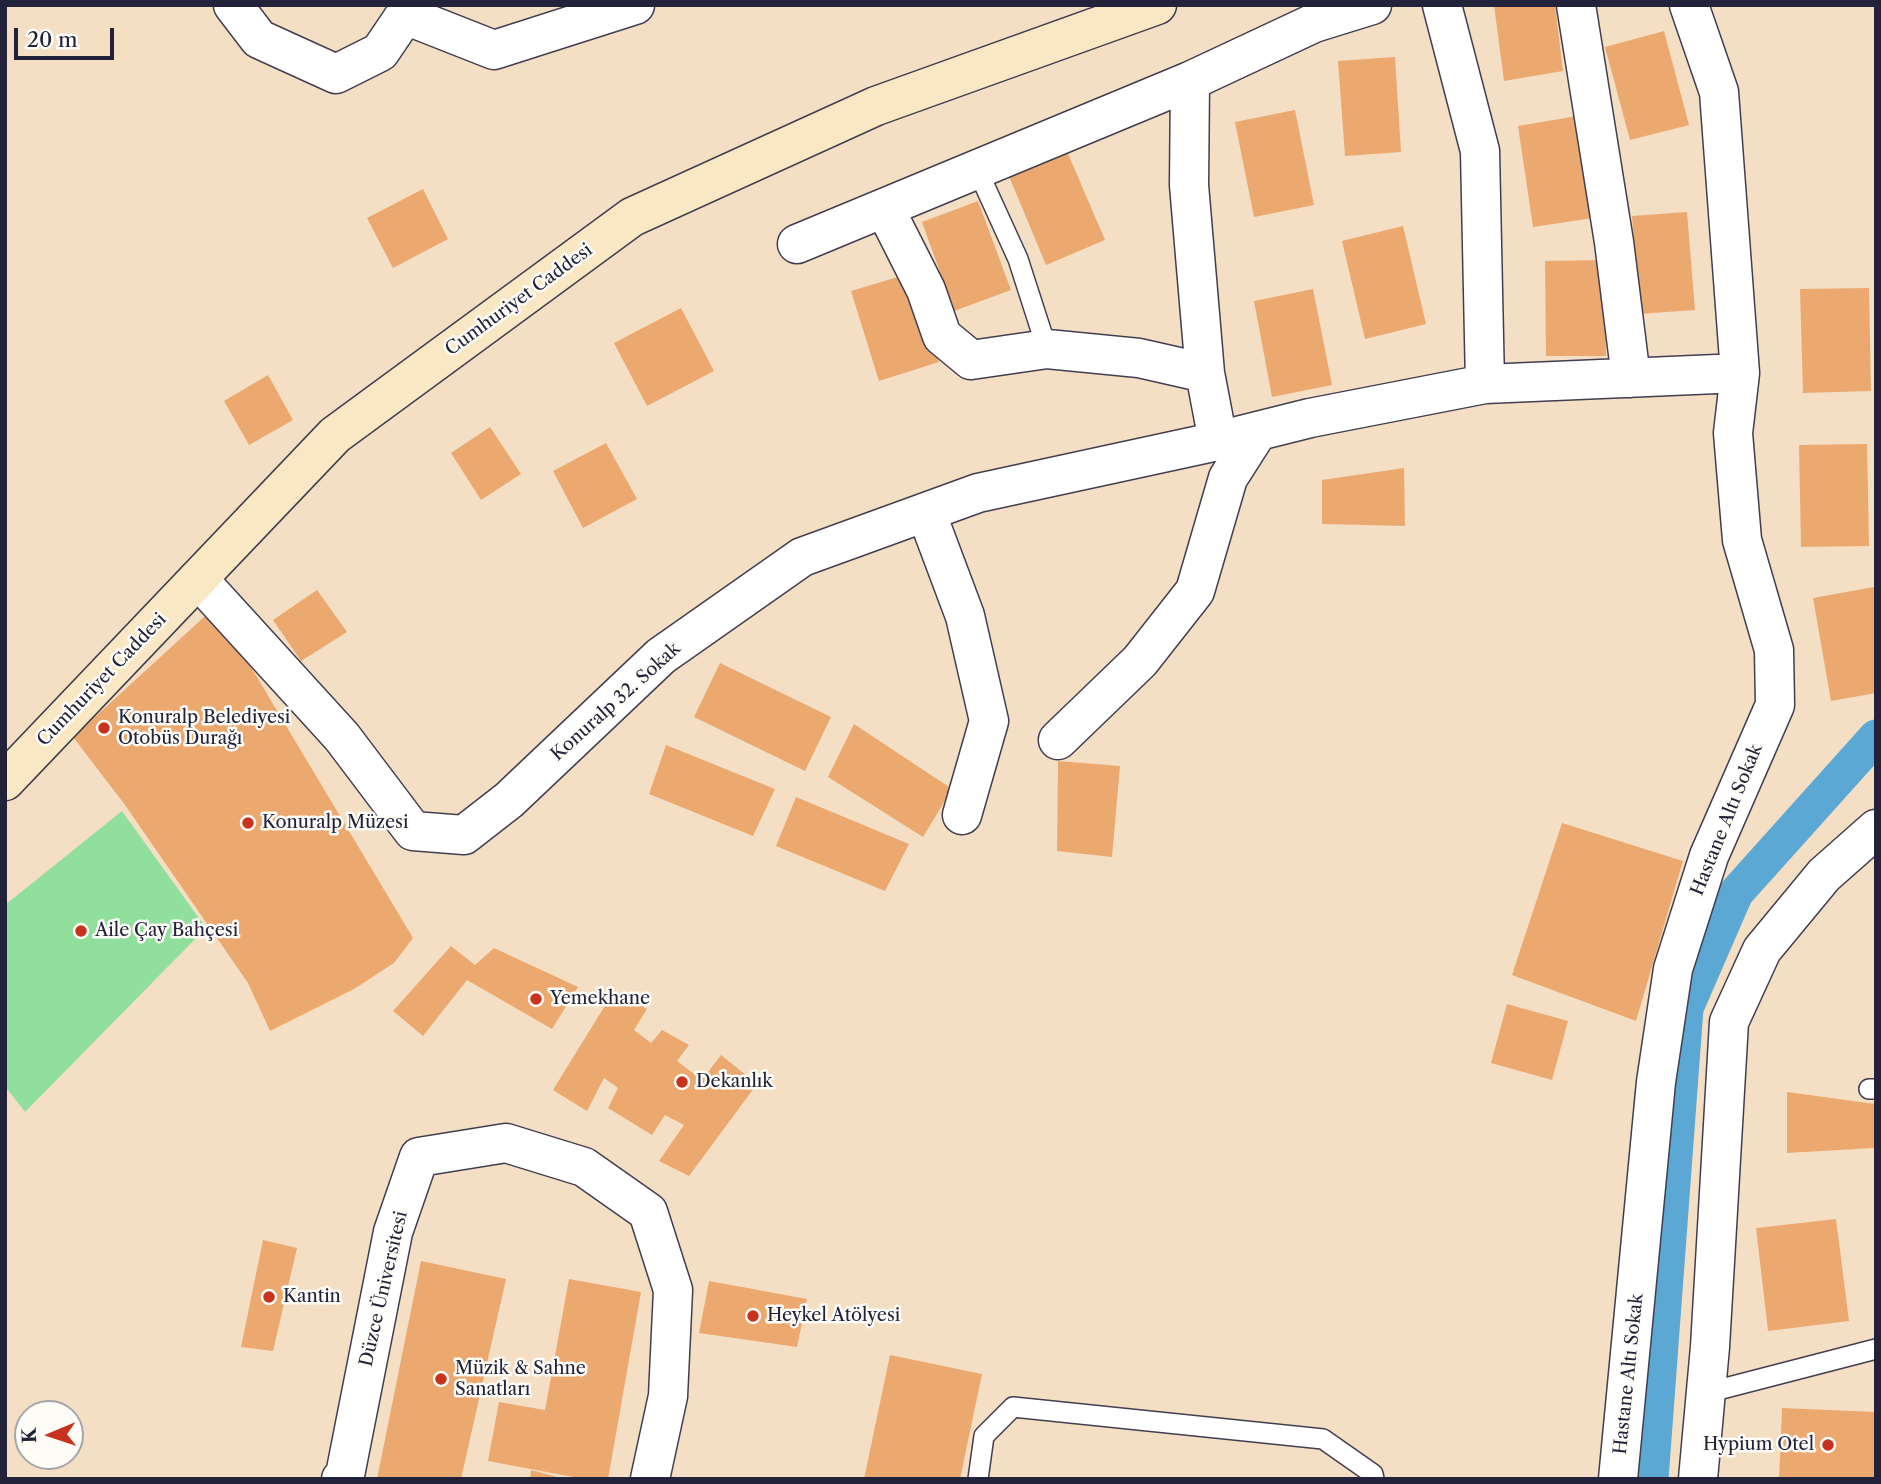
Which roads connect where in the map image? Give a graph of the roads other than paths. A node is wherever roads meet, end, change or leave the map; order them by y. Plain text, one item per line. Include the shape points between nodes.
1 (233, 5) edge
2 (635, 5) edge
3 (1372, 5) edge
4 (1442, 5) edge
5 (1576, 5) edge
6 (1689, 5) edge
7 (1133, 9) edge
8 (1190, 81) junction
9 (977, 169) junction
10 (885, 209) junction
11 (797, 244) dead end
12 (1047, 349) junction
13 (1205, 373) junction
14 (1740, 373) junction
15 (1631, 378) junction
16 (1485, 384) junction
17 (1258, 431) junction
18 (1217, 441) junction
19 (926, 512) junction
20 (198, 579) junction
21 (1058, 740) dead end
22 (5, 781) edge
23 (962, 815) dead end
24 (1876, 829) edge
25 (1876, 1349) edge
26 (1706, 1393) junction
27 (341, 1479) edge
28 (650, 1479) edge
29 (978, 1479) edge
30 (1374, 1479) edge
31 (1618, 1479) edge
32 (1698, 1479) edge

1 - 2 street via 259,39 336,74 380,52 405,15 494,50
3 - 8 street via 1314,23
4 - 16 street via 1480,151
5 - 15 street
6 - 14 street, Hastane Altı Sokak via 1719,92
7 - 20 street, Cumhuriyet Caddesi via 876,106 632,216 335,435
8 - 9 street
8 - 13 street via 1189,185
9 - 10 street
9 - 12 lane via 1018,259
10 - 11 street
10 - 12 street via 926,290 942,336 971,360
12 - 13 street via 1139,358
13 - 18 street
14 - 15 street, Konuralp 32. Sokak
14 - 31 street, Hastane Altı Sokak via 1733,433 1742,540 1774,650 1775,705 1709,856 1673,969 1656,1082
15 - 16 street, Konuralp 32. Sokak
16 - 17 street, Konuralp 32. Sokak
17 - 18 street, Konuralp 32. Sokak
17 - 21 street via 1228,478 1195,591 1140,661
18 - 19 street, Konuralp 32. Sokak via 978,493
19 - 20 street, Konuralp 32. Sokak via 802,557 661,656 509,800 464,835 413,831 342,737
19 - 23 street via 965,616 989,721
20 - 22 street, Cumhuriyet Caddesi
24 - 26 street via 1824,875 1762,950 1729,1022
25 - 26 lane
26 - 32 street
27 - 28 street, Düzce Üniversitesi via 393,1232 419,1157 506,1143 584,1167 648,1212 673,1290 668,1396
29 - 30 lane via 984,1436 1013,1407 1323,1439

